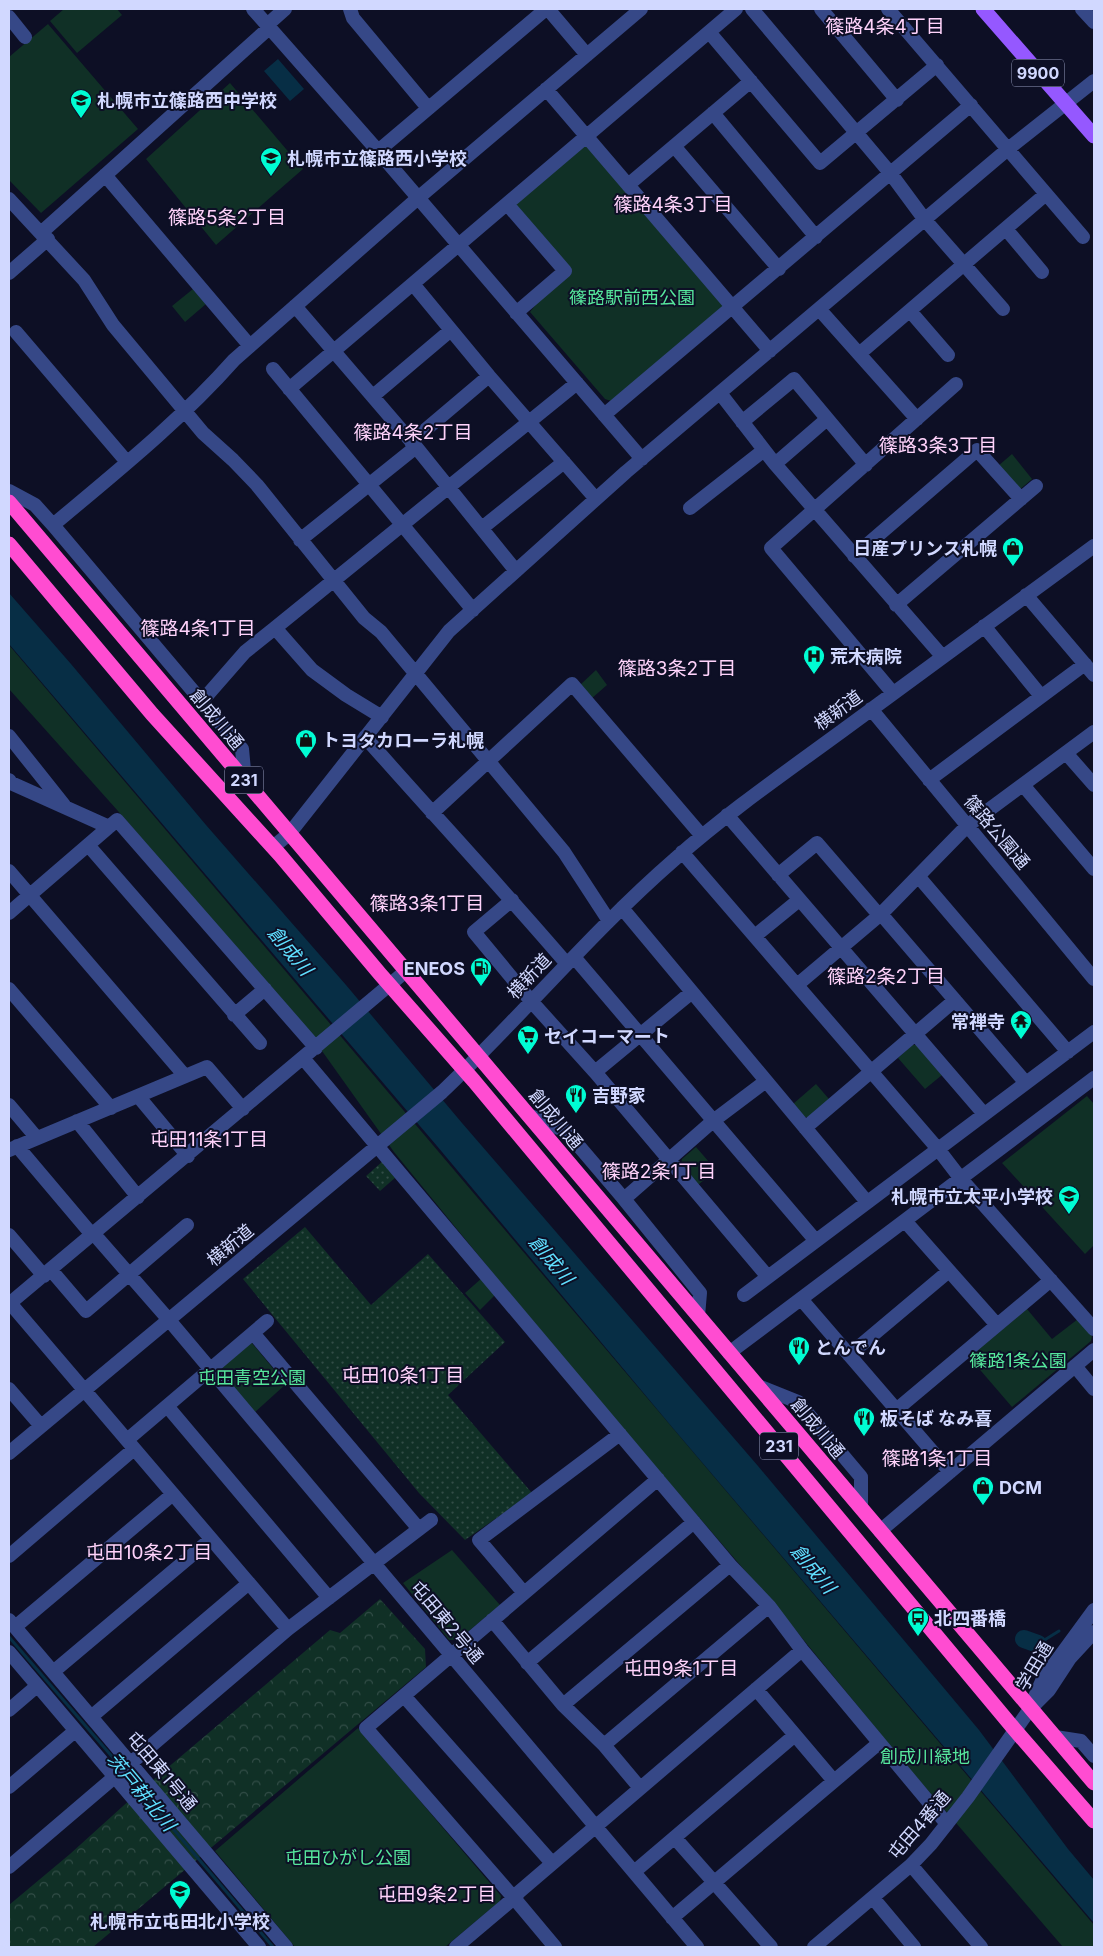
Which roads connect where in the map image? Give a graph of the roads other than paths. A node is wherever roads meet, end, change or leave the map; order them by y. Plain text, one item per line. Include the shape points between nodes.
1 (253, 9) edge
2 (285, 9) edge
3 (350, 9) edge
4 (547, 9) edge
5 (641, 9) edge
6 (736, 9) edge
7 (752, 9) edge
8 (821, 9) edge
9 (888, 9) edge
10 (983, 9) edge
11 (1082, 9) edge
12 (9, 17) edge
13 (1094, 22) edge
14 (268, 26) junction
15 (709, 32) junction
16 (25, 37) dead end
17 (587, 54) junction
18 (937, 66) junction
19 (751, 81) junction
20 (1094, 81) edge
21 (546, 90) junction
22 (897, 100) junction
23 (1066, 103) junction
24 (971, 105) junction
25 (428, 108) junction
26 (713, 113) junction
27 (857, 133) junction
28 (1094, 136) edge
29 (586, 137) junction
30 (674, 146) junction
31 (1008, 149) junction
32 (378, 151) junction
33 (891, 174) junction
34 (105, 176) junction
35 (628, 185) junction
36 (1046, 194) junction
37 (418, 198) junction
38 (9, 199) edge
39 (507, 204) junction
40 (925, 220) junction
41 (1006, 228) junction
42 (45, 236) junction
43 (816, 237) junction
44 (1083, 237) dead end
45 (459, 245) junction
46 (964, 264) junction
47 (779, 268) junction
48 (1042, 272) dead end
49 (9, 273) edge
50 (414, 284) junction
51 (296, 306) junction
52 (732, 307) junction
53 (819, 309) junction
54 (1003, 309) dead end
55 (910, 311) junction
56 (516, 313) junction
57 (451, 330) junction
58 (16, 332) dead end
59 (250, 346) junction
60 (334, 351) junction
61 (770, 351) junction
62 (859, 354) junction
63 (948, 355) dead end
64 (273, 369) dead end
65 (489, 376) junction
66 (577, 383) junction
67 (956, 384) dead end
68 (289, 389) junction
69 (720, 393) junction
70 (372, 396) junction
71 (184, 410) junction
72 (604, 415) junction
73 (827, 419) junction
74 (917, 419) junction
75 (530, 422) junction
76 (742, 422) junction
77 (414, 444) junction
78 (764, 450) junction
79 (642, 459) junction
80 (127, 462) junction
81 (564, 462) junction
82 (775, 464) junction
83 (866, 465) junction
84 (369, 485) junction
85 (1036, 486) dead end
86 (448, 487) junction
87 (9, 491) edge
88 (596, 499) junction
89 (1021, 499) junction
90 (9, 502) edge
91 (690, 508) dead end
92 (815, 510) junction
93 (53, 525) junction
94 (402, 525) junction
95 (482, 528) junction
96 (300, 540) junction
97 (9, 544) edge
98 (1094, 547) edge
99 (854, 556) junction
100 (516, 571) junction
101 (333, 580) junction
102 (1026, 595) junction
103 (896, 605) junction
104 (473, 610) junction
105 (984, 626) junction
106 (275, 628) junction
107 (942, 656) junction
108 (1085, 664) junction
109 (416, 674) junction
110 (1094, 674) edge
111 (893, 693) junction
112 (1041, 696) junction
113 (173, 697) junction
114 (203, 700) junction
115 (872, 709) junction
116 (152, 714) junction
117 (382, 717) junction
118 (1094, 732) edge
119 (9, 736) edge
120 (365, 738) junction
121 (1066, 753) junction
122 (489, 761) junction
123 (9, 780) edge
124 (929, 780) junction
125 (245, 781) junction
126 (1023, 785) junction
127 (1094, 785) edge
128 (66, 808) junction
129 (432, 813) junction
130 (727, 815) junction
131 (967, 826) junction
132 (109, 827) junction
133 (289, 834) junction
134 (702, 836) junction
135 (88, 845) junction
136 (273, 847) junction
137 (682, 852) junction
138 (1094, 869) edge
139 (9, 871) edge
140 (778, 875) junction
141 (918, 876) junction
142 (29, 895) junction
143 (512, 900) junction
144 (799, 900) junction
145 (622, 908) junction
146 (9, 913) edge
147 (880, 914) junction
148 (609, 921) junction
149 (755, 936) junction
150 (840, 948) junction
151 (570, 960) junction
152 (406, 972) junction
153 (1094, 979) edge
154 (390, 985) junction
155 (797, 985) junction
156 (9, 989) edge
157 (265, 989) junction
158 (692, 992) junction
159 (955, 1000) junction
160 (532, 1001) junction
161 (234, 1015) junction
162 (1094, 1032) edge
163 (915, 1034) junction
164 (640, 1035) junction
165 (260, 1043) dead end
166 (321, 1043) junction
167 (1068, 1052) junction
168 (479, 1057) junction
169 (303, 1058) junction
170 (464, 1071) junction
171 (871, 1071) junction
172 (596, 1072) junction
173 (185, 1076) junction
174 (1094, 1078) edge
175 (766, 1081) junction
176 (1026, 1083) junction
177 (138, 1096) junction
178 (9, 1105) edge
179 (111, 1108) junction
180 (243, 1109) junction
181 (527, 1114) junction
182 (984, 1114) junction
183 (76, 1121) junction
184 (713, 1121) junction
185 (806, 1128) junction
186 (36, 1137) junction
187 (378, 1146) junction
188 (13, 1148) edge
189 (938, 1149) junction
190 (188, 1156) junction
191 (668, 1159) junction
192 (961, 1178) junction
193 (138, 1197) junction
194 (624, 1199) junction
195 (867, 1202) junction
196 (905, 1220) junction
197 (187, 1225) dead end
198 (94, 1234) junction
199 (9, 1235) edge
200 (816, 1241) junction
201 (949, 1270) junction
202 (48, 1273) junction
203 (130, 1274) junction
204 (768, 1277) junction
205 (1051, 1280) junction
206 (744, 1295) dead end
207 (801, 1299) junction
208 (9, 1304) edge
209 (698, 1316) junction
210 (169, 1320) junction
211 (267, 1322) dead end
212 (998, 1325) junction
213 (1094, 1329) edge
214 (253, 1333) junction
215 (1094, 1350) edge
216 (730, 1353) junction
217 (850, 1356) junction
218 (1075, 1366) junction
219 (210, 1368) junction
220 (9, 1389) edge
221 (1094, 1389) edge
222 (85, 1391) junction
223 (167, 1406) junction
224 (896, 1410) junction
225 (41, 1426) junction
226 (620, 1434) junction
227 (130, 1445) junction
228 (9, 1453) edge
229 (950, 1472) junction
230 (658, 1479) junction
231 (172, 1494) junction
232 (431, 1520) dead end
233 (694, 1522) junction
234 (419, 1529) junction
235 (880, 1531) junction
236 (211, 1538) junction
237 (9, 1556) edge
238 (374, 1563) junction
239 (730, 1565) junction
240 (250, 1583) junction
241 (524, 1593) junction
242 (328, 1598) junction
243 (769, 1606) junction
244 (1094, 1610) edge
245 (492, 1620) junction
246 (12, 1624) edge
247 (288, 1629) junction
248 (1094, 1632) edge
249 (802, 1650) junction
250 (9, 1652) edge
251 (451, 1655) junction
252 (527, 1663) junction
253 (53, 1672) junction
254 (37, 1686) junction
255 (756, 1689) junction
256 (404, 1696) junction
257 (563, 1706) junction
258 (1030, 1709) junction
259 (9, 1710) edge
260 (91, 1717) junction
261 (1015, 1730) junction
262 (75, 1731) junction
263 (795, 1735) junction
264 (1055, 1737) junction
265 (879, 1743) junction
266 (604, 1745) junction
267 (1094, 1756) edge
268 (123, 1770) junction
269 (834, 1781) junction
270 (1094, 1783) edge
271 (9, 1787) edge
272 (640, 1788) junction
273 (1094, 1821) edge
274 (947, 1824) junction
275 (595, 1826) junction
276 (675, 1838) junction
277 (552, 1863) junction
278 (911, 1865) junction
279 (9, 1867) edge
280 (634, 1872) junction
281 (714, 1882) junction
282 (514, 1898) junction
283 (873, 1898) junction
284 (672, 1918) junction
285 (830, 1942) edge
286 (259, 1947) edge
287 (286, 1947) edge
288 (456, 1947) edge
289 (556, 1947) edge
290 (697, 1947) edge
291 (771, 1947) edge
292 (814, 1947) edge
293 (914, 1947) edge
294 (981, 1947) edge

1 - 14 street
2 - 14 street
3 - 25 street via 353,18
4 - 17 street
4 - 25 street
5 - 17 street
6 - 15 street
7 - 27 street
8 - 22 street
9 - 18 street
10 - 23 main road, 9900
11 - 13 street
12 - 16 street
14 - 32 street
14 - 34 street
15 - 19 street
15 - 29 street
17 - 21 street
18 - 22 street
18 - 24 street
19 - 26 street
19 - 27 street via 820,163
20 - 23 street
21 - 29 street
21 - 37 street
22 - 27 street
23 - 28 main road, 9900
23 - 31 street
24 - 31 street
24 - 33 street
25 - 32 street
26 - 30 street
26 - 43 street
27 - 33 street
29 - 35 street
29 - 39 street
30 - 35 street
30 - 47 street
31 - 36 street
31 - 40 street
32 - 37 street
33 - 40 street
33 - 43 street
34 - 42 street
34 - 59 street
35 - 52 street
36 - 41 street
36 - 44 street
37 - 45 street
37 - 51 street
38 - 42 street
39 - 45 street
39 - 56 street via 564,271
40 - 46 street
40 - 53 street
41 - 46 street
41 - 48 street
42 - 49 street
42 - 71 street via 84,280 113,325
43 - 47 street
45 - 50 street
45 - 56 street
46 - 54 street
46 - 55 street
47 - 52 street
50 - 57 street
50 - 60 street
51 - 59 street
51 - 60 street
52 - 61 street
52 - 72 street
53 - 61 street
53 - 62 street
55 - 62 street
55 - 63 street
56 - 66 street
57 - 65 street
57 - 70 street
58 - 80 street
59 - 71 street
60 - 68 street
60 - 70 street
61 - 69 street
62 - 74 street
64 - 68 street
65 - 75 street
65 - 77 street
66 - 72 street
66 - 75 street
67 - 74 street
68 - 84 street
69 - 76 street
69 - 79 street
70 - 77 street
71 - 80 street
71 - 96 street via 257,486
72 - 79 street
73 - 76 street via 794,380
73 - 82 street
73 - 83 street
74 - 83 street
75 - 81 street
75 - 86 street
76 - 78 street
77 - 84 street
77 - 86 street
78 - 82 street
78 - 91 street
79 - 88 street
80 - 93 street
81 - 88 street
81 - 95 street
82 - 92 street
83 - 92 street
84 - 94 street
84 - 96 street
85 - 89 street
86 - 94 street
86 - 95 street
87 - 93 street via 35,505
88 - 100 street
89 - 99 street via 977,450
89 - 103 street
90 - 113 highway, 創成川通 / 231
92 - 99 street
92 - 111 street via 771,548
93 - 114 street
94 - 101 street
94 - 104 street
95 - 100 street
96 - 101 street
97 - 116 highway, 231
98 - 102 street, 横新道
99 - 103 street
100 - 104 street
101 - 106 street
101 - 109 street
102 - 105 street, 横新道
102 - 108 street
103 - 107 street
104 - 109 street via 449,631
105 - 107 street, 横新道
105 - 112 street
106 - 114 street via 245,652
106 - 117 street via 312,670
107 - 111 street, 横新道
108 - 110 street
108 - 112 street
109 - 117 street
109 - 122 street
111 - 115 street, 横新道
112 - 124 street
113 - 116 highway
113 - 125 highway, 創成川通 / 231
114 - 125 street via 242,749
115 - 124 street, 篠路公園通
115 - 130 street, 横新道
116 - 136 highway, 231
117 - 120 street
118 - 121 street
119 - 128 street
120 - 129 street
120 - 133 street
121 - 126 street
121 - 127 street
122 - 129 street
122 - 134 street via 572,684
122 - 148 street via 564,852
123 - 128 street
124 - 131 street, 篠路公園通
125 - 133 highway, 創成川通 / 231
126 - 131 street
126 - 138 street
128 - 132 street
129 - 143 street
130 - 134 street, 横新道
130 - 140 street
131 - 141 street
131 - 153 street, 篠路公園通
132 - 135 street
132 - 157 street via 117,820
133 - 136 street
133 - 152 highway, 創成川通 / 231
134 - 137 street, 横新道
135 - 142 street
135 - 161 street
136 - 154 highway, 231
137 - 145 street, 横新道
137 - 149 street
139 - 142 street
140 - 144 street
140 - 147 street via 817,842
141 - 147 street
141 - 167 street
142 - 146 street
142 - 173 street
143 - 151 street
143 - 160 street via 474,932
144 - 149 street
144 - 150 street
145 - 148 street, 横新道
145 - 158 street
147 - 150 street
147 - 159 street
148 - 151 street, 横新道
149 - 155 street
150 - 155 street
150 - 163 street
151 - 160 street, 横新道
151 - 164 street
152 - 154 street
152 - 168 highway, 創成川通 / 231
154 - 166 street
154 - 170 highway, 231
155 - 171 street
156 - 179 street
157 - 161 street
157 - 166 street
158 - 164 street
158 - 175 street
159 - 163 street
159 - 176 street
160 - 168 street, 横新道
160 - 172 street
161 - 165 street
162 - 167 street
163 - 171 street
163 - 182 street
164 - 172 street
164 - 184 street
166 - 169 street
167 - 176 street
168 - 170 street, 横新道
168 - 181 highway, 創成川通 / 231
169 - 180 street
169 - 187 street
170 - 187 street, 横新道
170 - 261 highway, 231
171 - 185 street
171 - 189 street
172 - 191 street
173 - 177 street
173 - 180 street via 207,1067
174 - 192 street
175 - 184 street
175 - 185 street
176 - 182 street
177 - 179 street
177 - 190 street
178 - 186 street
179 - 183 street
180 - 190 street
181 - 194 street via 566,1132
181 - 209 highway, 創成川通 / 231
182 - 189 street
183 - 186 street
183 - 193 street
184 - 191 street
184 - 200 street
185 - 195 street
186 - 188 street
187 - 210 street, 横新道
187 - 226 street
188 - 198 street, 屯田東2号通
189 - 192 street
189 - 195 street
190 - 193 street
191 - 194 street
191 - 204 street
192 - 196 street
192 - 205 street
193 - 198 street
194 - 209 street via 700,1293
195 - 200 street
196 - 201 street
196 - 207 street
197 - 203 street
198 - 202 street
198 - 203 street, 屯田東2号通
199 - 202 street
200 - 204 street
201 - 212 street
201 - 217 street
202 - 203 street via 86,1311
202 - 208 street
203 - 210 street, 屯田東2号通
204 - 206 street
205 - 212 street
205 - 213 street
207 - 216 street
207 - 217 street
208 - 222 street
209 - 216 highway, 創成川通 / 231
210 - 219 street, 屯田東2号通
210 - 222 street, 横新道
211 - 214 street
212 - 224 street
214 - 219 street
214 - 234 street
215 - 218 street
216 - 235 highway, 創成川通 / 231
217 - 224 street
218 - 221 street
218 - 229 street
219 - 223 street
219 - 238 street, 屯田東2号通
220 - 225 street
222 - 225 street, 横新道
222 - 227 street
223 - 227 street
223 - 242 street
224 - 229 street
225 - 228 street, 横新道
226 - 230 street
226 - 241 street via 479,1540
227 - 231 street
227 - 237 street
229 - 235 street
230 - 233 street
230 - 241 street
231 - 236 street
231 - 246 street
232 - 234 street
233 - 239 street
233 - 252 street
234 - 238 street
235 - 258 highway, 創成川通 / 231
236 - 240 street
236 - 253 street
238 - 242 street
238 - 251 street, 屯田東2号通
239 - 243 street
239 - 257 street
240 - 247 street
240 - 260 street
241 - 245 street
242 - 247 street
243 - 249 street
243 - 266 street
244 - 258 street, 学田通 via 1042,1681
245 - 251 street
245 - 252 street
246 - 253 street, 屯田東1号通
247 - 268 street
248 - 258 street, 学田通
249 - 255 street
249 - 265 street
250 - 254 street, 屯田東1号通
251 - 256 street
251 - 275 street, 屯田東2号通
252 - 257 street
253 - 260 street, 屯田東1号通
254 - 259 street
254 - 262 street, 屯田東1号通
255 - 263 street
255 - 272 street
256 - 277 street
256 - 282 street via 366,1728
257 - 266 street
258 - 261 street, 屯田4番通
258 - 264 highway, 創成川通 / 231
260 - 268 street, 屯田東1号通
261 - 273 highway, 231
261 - 274 street, 屯田4番通
262 - 268 street, 屯田東1号通
262 - 271 street
263 - 269 street
263 - 276 street
264 - 267 street via 1081,1741
264 - 270 highway, 創成川通 / 231
265 - 269 street
265 - 274 street
266 - 272 street
268 - 279 street
268 - 286 street, 屯田東1号通
268 - 287 street, 屯田東1号通
269 - 281 street
272 - 275 street
274 - 278 street, 屯田4番通
275 - 277 street
275 - 280 street, 屯田東2号通
276 - 280 street
276 - 281 street
277 - 282 street
278 - 283 street, 屯田4番通
278 - 294 street
280 - 284 street, 屯田東2号通
281 - 284 street
281 - 291 street
282 - 288 street
282 - 289 street
283 - 285 street, 屯田4番通
283 - 293 street
284 - 290 street, 屯田東2号通
285 - 292 street, 屯田4番通

